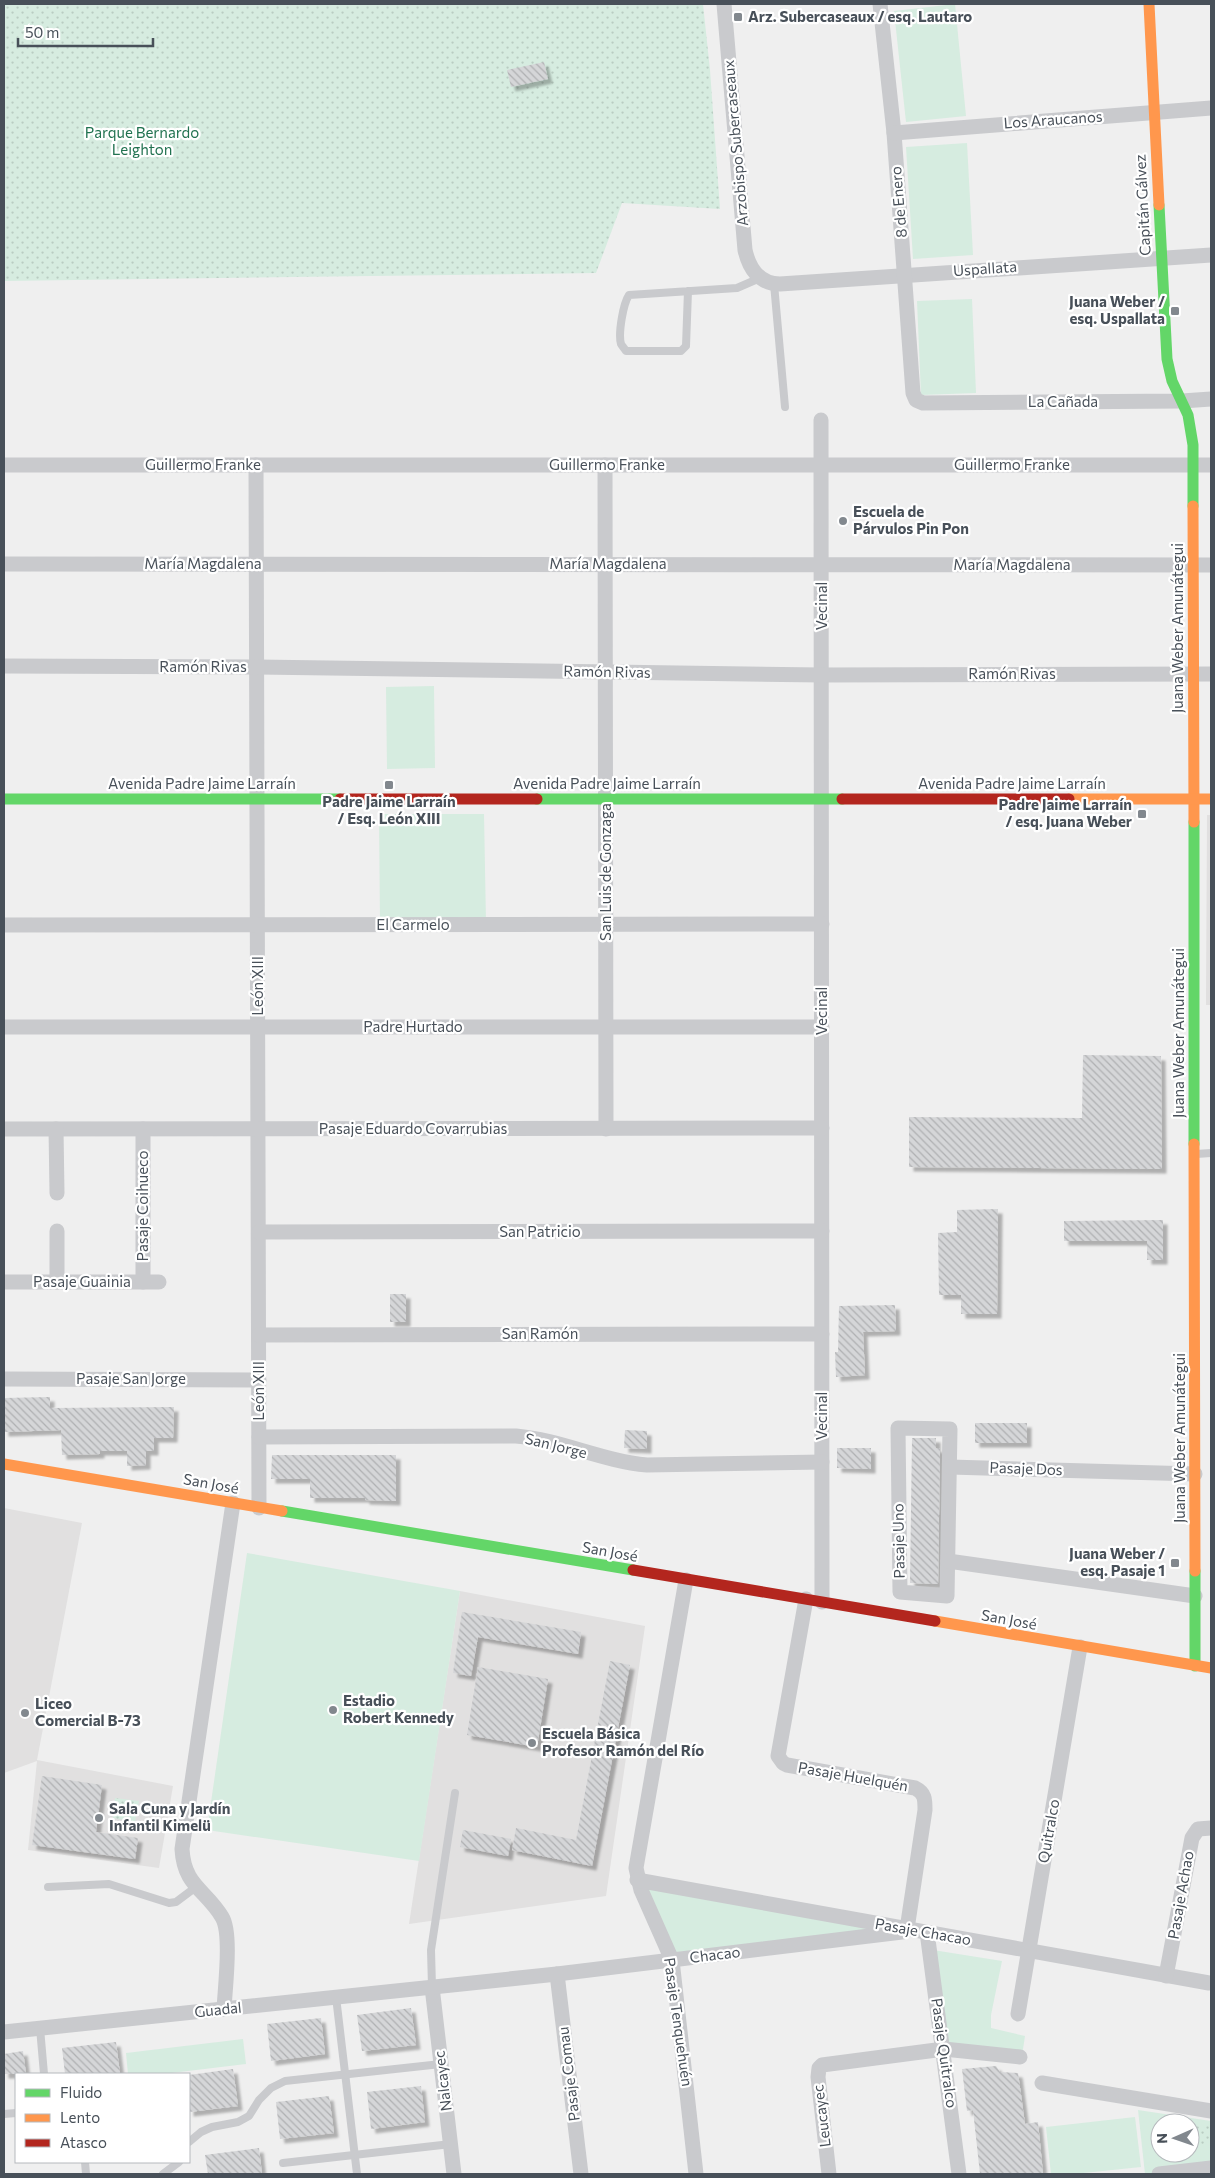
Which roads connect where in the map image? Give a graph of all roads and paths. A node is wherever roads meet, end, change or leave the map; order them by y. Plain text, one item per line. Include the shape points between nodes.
1 (724, 4) edge
2 (880, 4) edge
3 (1149, 4) edge
4 (1211, 108) edge
5 (1154, 112) junction
6 (894, 133) junction
7 (1211, 255) edge
8 (1161, 258) junction
9 (905, 274) junction
10 (767, 281) junction
11 (688, 291) junction
12 (1211, 399) edge
13 (916, 400) joint
14 (1182, 401) junction
15 (785, 407) dead end
16 (821, 420) dead end
17 (4, 465) edge
18 (256, 465) junction
19 (605, 465) junction
20 (822, 465) junction
21 (1193, 465) junction
22 (1211, 465) edge
23 (4, 564) edge
24 (257, 564) junction
25 (605, 564) junction
26 (822, 565) junction
27 (1194, 565) junction
28 (1211, 565) edge
29 (4, 666) edge
30 (257, 667) junction
31 (605, 672) junction
32 (1193, 674) junction
33 (1211, 674) edge
34 (822, 675) junction
35 (4, 799) edge
36 (258, 799) junction
37 (606, 799) junction
38 (821, 799) junction
39 (1194, 799) junction
40 (1211, 799) edge
41 (606, 924) junction
42 (822, 924) junction
43 (4, 925) edge
44 (258, 925) junction
45 (4, 1027) edge
46 (258, 1027) junction
47 (606, 1027) junction
48 (822, 1027) junction
49 (822, 1128) junction
50 (4, 1129) edge
51 (56, 1129) junction
52 (143, 1129) junction
53 (258, 1129) junction
54 (606, 1129) junction
55 (1194, 1154) junction
56 (1211, 1154) edge
57 (57, 1193) dead end
58 (57, 1231) dead end
59 (822, 1231) junction
60 (259, 1232) junction
61 (4, 1282) edge
62 (57, 1282) junction
63 (143, 1282) junction
64 (159, 1282) dead end
65 (822, 1334) junction
66 (259, 1335) junction
67 (4, 1379) edge
68 (259, 1380) junction
69 (259, 1437) junction
70 (822, 1462) junction
71 (4, 1464) edge
72 (950, 1467) junction
73 (1195, 1474) junction
74 (234, 1504) junction
75 (259, 1508) junction
76 (948, 1561) junction
77 (686, 1580) junction
78 (1195, 1596) junction
79 (806, 1600) junction
80 (822, 1602) junction
81 (1080, 1647) junction
82 (1196, 1666) junction
83 (1211, 1668) edge
84 (455, 1793) dead end
85 (1211, 1828) edge
86 (637, 1880) junction
87 (48, 1887) dead end
88 (196, 1887) junction
89 (908, 1929) junction
90 (927, 1932) junction
91 (1028, 1950) junction
92 (672, 1960) junction
93 (558, 1974) junction
94 (1166, 1976) junction
95 (1209, 1983) dead end
96 (432, 1987) junction
97 (336, 1998) junction
98 (224, 2009) junction
99 (1018, 2014) dead end
100 (40, 2028) junction
101 (4, 2032) edge
102 (944, 2049) junction
103 (1020, 2057) dead end
104 (441, 2064) junction
105 (44, 2073) edge
106 (345, 2075) junction
107 (1042, 2083) dead end
108 (1211, 2111) edge
109 (190, 2141) edge
110 (451, 2144) junction
111 (354, 2155) junction
112 (178, 2163) edge
113 (283, 2163) dead end
114 (1211, 2168) edge
115 (163, 2174) edge
116 (357, 2174) edge
117 (454, 2174) edge
118 (580, 2174) edge
119 (696, 2174) edge
120 (829, 2174) edge
121 (959, 2174) edge
122 (1159, 2174) edge

1 - 10 street, Arzobispo Subercaseaux via 745,250 751,268
2 - 6 street, 8 de Enero
3 - 5 street, Capitán Gálvez
4 - 5 street, Los Araucanos
5 - 6 street, Los Araucanos
5 - 8 street, Capitán Gálvez
6 - 9 street, 8 de Enero
7 - 8 street, Uspallata
8 - 9 street, Uspallata
8 - 14 street, Capitán Gálvez via 1167,359 1172,381
9 - 10 street, Uspallata
9 - 13 street, 8 de Enero
10 - 11 lane via 738,288
10 - 15 lane
11 - 11 lane via 629,296 622,312 621,344 626,351 676,351 686,346
12 - 14 street, La Cañada
13 - 14 street, La Cañada via 923,403
14 - 21 street, Juana Weber Amunátegui via 1191,430
16 - 20 street, Vecinal
17 - 18 street, Guillermo Franke
18 - 19 street, Guillermo Franke
18 - 24 street, León XIII
19 - 20 street, Guillermo Franke
19 - 25 street, San Luis de Gonzaga
20 - 21 street, Guillermo Franke
20 - 26 street, Vecinal
21 - 22 street, Guillermo Franke
21 - 27 street, Juana Weber Amunátegui
23 - 24 street, María Magdalena
24 - 25 street, María Magdalena
24 - 30 street, León XIII
25 - 26 street, María Magdalena
25 - 31 street, San Luis de Gonzaga
26 - 27 street, María Magdalena
26 - 34 street, Vecinal
27 - 28 street, María Magdalena
27 - 32 street, Juana Weber Amunátegui
29 - 30 street, Ramón Rivas
30 - 31 street, Ramón Rivas
30 - 36 street, León XIII
31 - 34 street, Ramón Rivas
31 - 37 street, San Luis de Gonzaga
32 - 33 street, Ramón Rivas
32 - 34 street, Ramón Rivas
32 - 39 street, Juana Weber Amunátegui
34 - 38 street, Vecinal
35 - 36 street, Avenida Padre Jaime Larraín
36 - 37 street, Avenida Padre Jaime Larraín
36 - 44 street, León XIII
37 - 38 street, Avenida Padre Jaime Larraín
37 - 41 street, San Luis de Gonzaga
38 - 39 street, Avenida Padre Jaime Larraín
38 - 42 street, Vecinal
39 - 40 street, Avenida Padre Jaime Larraín
39 - 55 street, Juana Weber Amunátegui
41 - 42 street, El Carmelo
41 - 44 street, El Carmelo
41 - 47 street, San Luis de Gonzaga
42 - 48 street, Vecinal
43 - 44 street, El Carmelo
44 - 46 street, León XIII
45 - 46 street, Padre Hurtado
46 - 47 street, Padre Hurtado
46 - 53 street, León XIII
47 - 48 street, Padre Hurtado
47 - 54 street, San Luis de Gonzaga
48 - 49 street, Vecinal
49 - 54 street, Pasaje Eduardo Covarrubias
49 - 59 street, Vecinal
50 - 51 street, Pasaje Eduardo Covarrubias
51 - 52 street, Pasaje Eduardo Covarrubias
51 - 57 street
52 - 53 street, Pasaje Eduardo Covarrubias
52 - 63 street, Pasaje Coihueco
53 - 54 street, Pasaje Eduardo Covarrubias
53 - 60 street, León XIII
55 - 56 lane
55 - 73 street, Juana Weber Amunátegui
58 - 62 street
59 - 60 street, San Patricio
59 - 65 street, Vecinal
60 - 66 street, León XIII
61 - 62 street, Pasaje Guainia
62 - 63 street, Pasaje Guainia
63 - 64 street, Pasaje Guainia
65 - 66 street, San Ramón
65 - 70 street, Vecinal
66 - 68 street, León XIII
67 - 68 street, Pasaje San Jorge
68 - 69 street, León XIII
69 - 70 street, San Jorge via 516,1436 647,1465
69 - 75 street, León XIII
70 - 80 street, Vecinal
71 - 74 street, San José
72 - 73 street, Pasaje Dos
72 - 76 street
72 - 76 street, Pasaje Uno via 950,1429 898,1428 900,1592 947,1596
73 - 78 street, Juana Weber Amunátegui
74 - 75 street, San José
74 - 88 street via 182,1849 185,1872
75 - 77 street, San José
76 - 78 street
77 - 79 street, San José
77 - 86 street, Pasaje Tenquehuén via 636,1858
78 - 82 street, Juana Weber Amunátegui
79 - 80 street, San José
79 - 89 street, Pasaje Huelquén via 778,1756 787,1765 914,1788 925,1796 926,1810
80 - 81 street, San José
81 - 82 street, San José
81 - 91 street, Quitralco
82 - 83 street, San José
84 - 96 lane via 431,1950
85 - 94 street, Pasaje Achao via 1198,1829 1192,1838
86 - 89 street, Pasaje Chacao
86 - 92 street, Pasaje Tenquehuén
87 - 88 lane via 109,1884 169,1903 176,1902
88 - 98 street via 222,1918 227,1930
89 - 90 street, Pasaje Chacao
89 - 92 street, Chacao via 893,1934
90 - 91 street, Pasaje Chacao
90 - 102 street, Pasaje Quitralco
91 - 94 street, Pasaje Chacao
91 - 99 street, Quitralco
92 - 93 street, Chacao
92 - 119 street, Pasaje Tenquehuén
93 - 96 street, Chacao
93 - 118 street, Pasaje Comau
94 - 95 street, Pasaje Chacao
96 - 97 street, Guadal
96 - 104 street, Nalcayec
97 - 98 street, Guadal
97 - 106 lane
98 - 100 street, Guadal
100 - 101 street, Guadal
100 - 105 lane
102 - 103 street
102 - 120 street, Leucayec via 822,2065 818,2072
102 - 121 street, Pasaje Quitralco
104 - 106 lane
104 - 110 street, Nalcayec
106 - 109 lane via 285,2082 259,2100 249,2116 238,2122 212,2127
106 - 111 lane
107 - 108 street
110 - 111 lane
110 - 117 street, Nalcayec
111 - 113 lane
111 - 116 lane
112 - 115 lane
114 - 122 street

